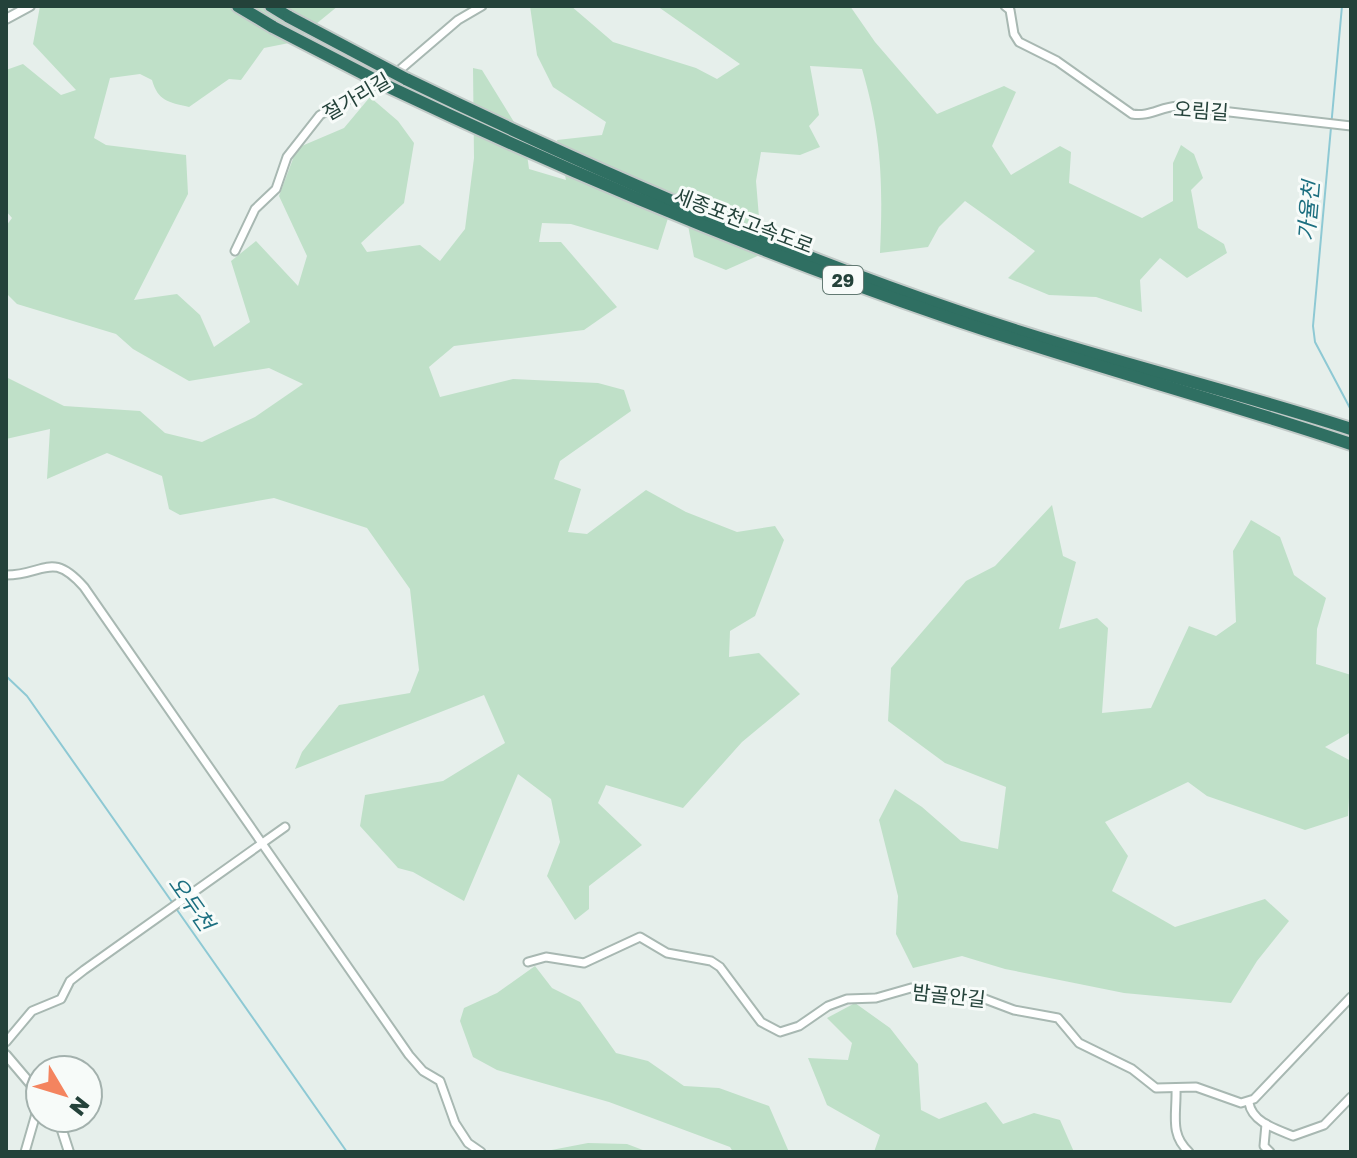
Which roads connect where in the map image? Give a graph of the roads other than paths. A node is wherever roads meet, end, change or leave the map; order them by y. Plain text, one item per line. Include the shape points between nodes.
1 (30, 6) edge
2 (238, 6) edge
3 (271, 6) edge
4 (482, 6) edge
5 (1005, 6) edge
6 (6, 19) edge
7 (1347, 125) edge
8 (235, 251) dead end
9 (1351, 429) edge
10 (1351, 444) edge
11 (6, 575) edge
12 (285, 827) dead end
13 (262, 843) junction
14 (528, 962) dead end
15 (1351, 997) edge
16 (6, 1042) edge
17 (6, 1055) edge
18 (24, 1078) edge
19 (1176, 1088) junction
20 (1351, 1097) edge
21 (1249, 1103) junction
22 (1266, 1124) junction
23 (481, 1152) edge
24 (1189, 1152) edge
25 (1270, 1152) edge

1 - 6 street
2 - 10 highway, 세종포천고속도로 / 29, bridge via 387,86 573,172 785,259 964,322
3 - 9 highway, 세종포천고속도로 / 29, bridge via 406,79 628,183 895,289
4 - 8 street, 절가리길 via 395,74 320,115 287,157 276,189 255,209
5 - 7 street, 오림길 via 1019,42 1057,61 1132,114 1145,116 1178,106
11 - 13 street via 33,572 43,565 70,571
12 - 13 street
13 - 16 street via 70,981 61,999 32,1011
13 - 23 street via 409,1055 440,1081 455,1123
14 - 19 street, 밤골안길 via 546,957 578,965 630,939 648,939 667,953 720,967 761,1022 780,1032 847,999 911,988 938,996 981,994 1014,1010 1051,1015 1092,1052 1132,1069 1156,1088
15 - 21 street
17 - 18 street
19 - 21 street, 밤골안길 via 1196,1087
19 - 24 street via 1174,1130
20 - 22 street via 1313,1131 1293,1136
21 - 22 street via 1250,1111
22 - 25 street via 1264,1146

